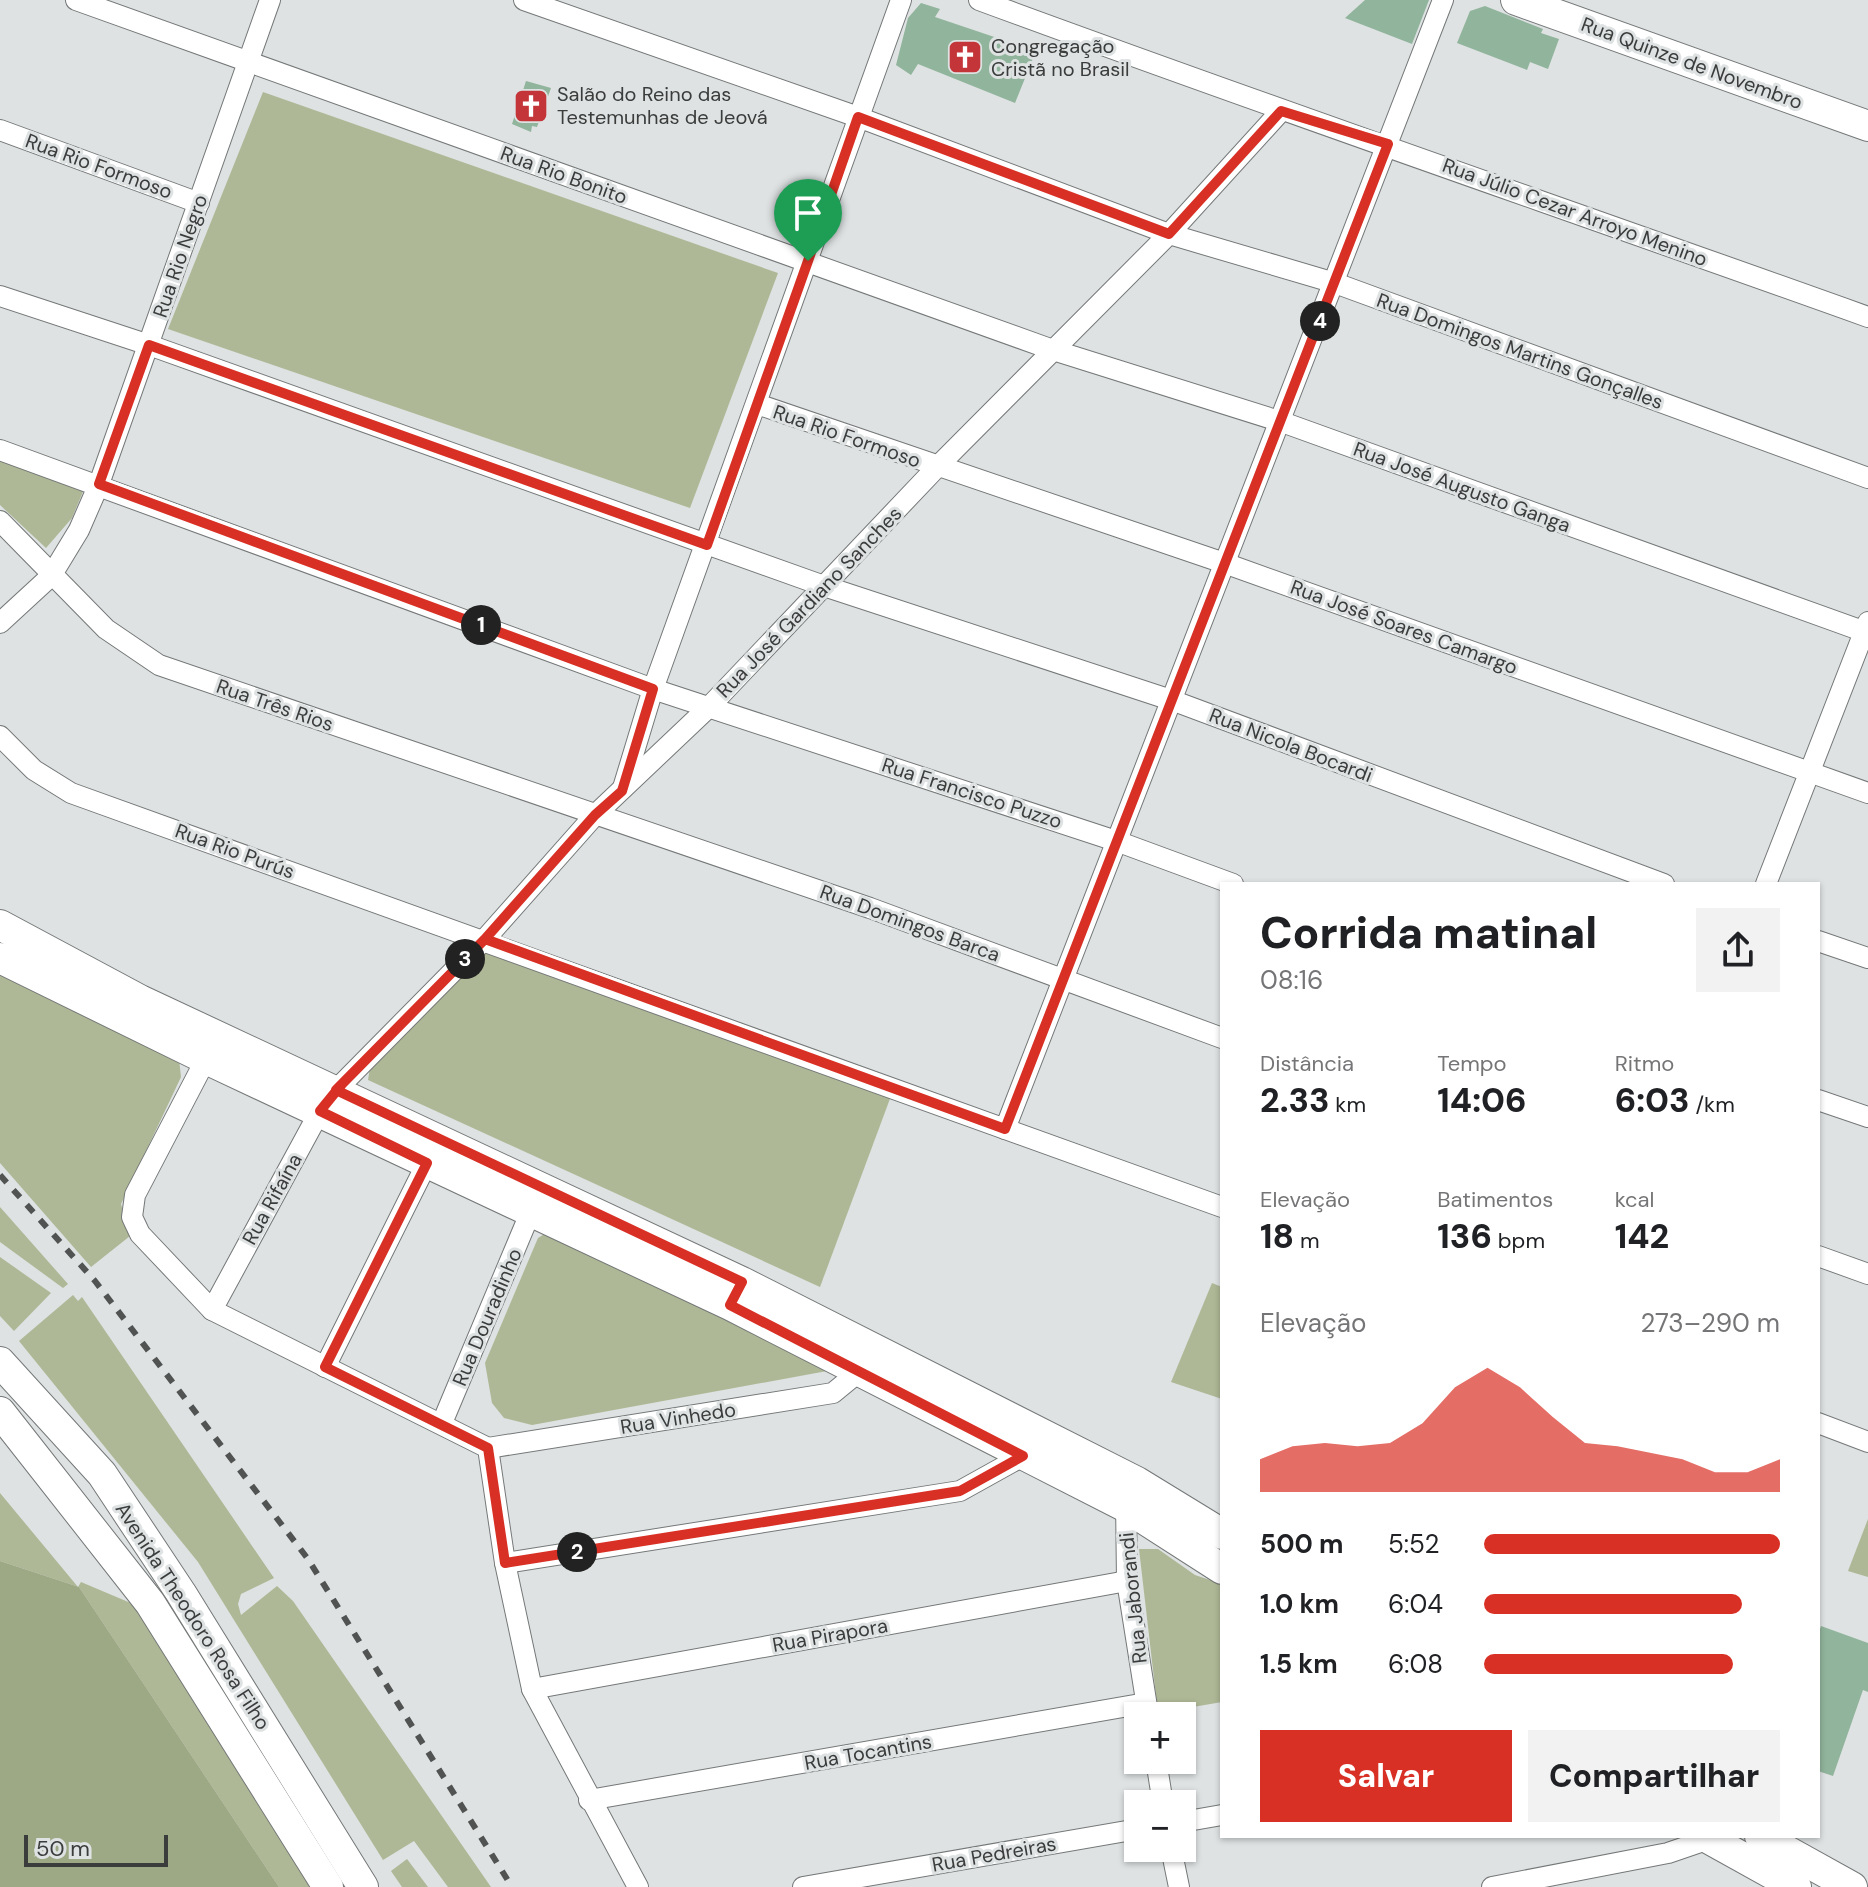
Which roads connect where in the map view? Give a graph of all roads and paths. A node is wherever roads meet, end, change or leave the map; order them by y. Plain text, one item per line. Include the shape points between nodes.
1 (76, 0) edge
2 (270, 0) edge
3 (524, 0) edge
4 (901, 0) edge
5 (979, 0) edge
6 (1443, 0) edge
7 (1516, 0) edge
8 (247, 63) junction
9 (1281, 111) junction
10 (858, 117) junction
11 (1868, 126) edge
12 (0, 130) edge
13 (1388, 144) junction
14 (199, 203) junction
15 (1169, 234) junction
16 (808, 261) junction
17 (1335, 283) junction
18 (0, 296) edge
19 (1868, 317) edge
20 (149, 345) junction
21 (1053, 350) junction
22 (757, 404) junction
23 (1282, 422) junction
24 (0, 450) edge
25 (937, 467) junction
26 (1868, 478) edge
27 (99, 484) junction
28 (0, 521) edge
29 (707, 545) junction
30 (1227, 564) junction
31 (51, 576) junction
32 (824, 586) junction
33 (0, 623) edge
34 (1867, 629) edge
35 (653, 689) junction
36 (1174, 701) junction
37 (710, 706) junction
38 (0, 736) edge
39 (1809, 771) junction
40 (622, 791) junction
41 (1868, 793) edge
42 (595, 815) junction
43 (1119, 842) junction
44 (1228, 882) edge
45 (1659, 882) edge
46 (1767, 882) edge
47 (0, 925) edge
48 (485, 939) junction
49 (1820, 942) edge
50 (0, 958) edge
51 (1868, 958) edge
52 (1065, 979) junction
53 (1220, 1037) edge
54 (206, 1059) junction
55 (328, 1101) junction
56 (1820, 1101) edge
57 (1868, 1117) edge
58 (1005, 1129) junction
59 (427, 1163) junction
60 (1220, 1206) edge
61 (531, 1211) junction
62 (1820, 1257) edge
63 (1868, 1274) edge
64 (736, 1293) junction
65 (212, 1310) junction
66 (0, 1362) edge
67 (325, 1367) junction
68 (861, 1370) junction
69 (0, 1412) edge
70 (442, 1423) junction
71 (1820, 1424) edge
72 (1868, 1442) edge
73 (488, 1448) junction
74 (1023, 1456) junction
75 (1130, 1494) junction
76 (1220, 1533) edge
77 (505, 1563) junction
78 (1220, 1567) edge
79 (1127, 1581) junction
80 (532, 1689) junction
81 (1146, 1702) edge
82 (1124, 1713) edge
83 (589, 1800) junction
84 (301, 1814) junction
85 (1220, 1815) edge
86 (1196, 1820) edge
87 (1124, 1831) edge
88 (1706, 1838) edge
89 (1764, 1838) edge
90 (1174, 1862) edge
91 (328, 1887) edge
92 (363, 1887) edge
93 (638, 1887) edge
94 (803, 1887) edge
95 (1179, 1887) edge
96 (1492, 1887) edge
97 (1796, 1887) edge
98 (1852, 1887) edge

1 - 8 street, Rua Rio Bonito
2 - 8 street, Rua Rio Negro
3 - 10 street, Rua Domingos Martins Gonçalles
4 - 10 street
5 - 9 street, Rua Júlio Cezar Arroyo Menino
6 - 13 street
7 - 11 main road, Rua Quinze de Novembro
8 - 14 street, Rua Rio Negro
8 - 16 street, Rua Rio Bonito
9 - 13 street, Rua Júlio Cezar Arroyo Menino
9 - 15 street, Rua José Gardiano Sanches
10 - 15 street, Rua Domingos Martins Gonçalles
10 - 16 street
12 - 14 street, Rua Rio Formoso
13 - 17 street
13 - 19 street, Rua Júlio Cezar Arroyo Menino
14 - 20 street, Rua Rio Negro
15 - 17 street, Rua Domingos Martins Gonçalles
15 - 21 street, Rua José Gardiano Sanches
16 - 21 street, Rua Rio Bonito
16 - 22 street
17 - 23 street
17 - 26 street, Rua Domingos Martins Gonçalles
18 - 20 street, Rua Nicola Bocardi
20 - 27 street, Rua Rio Negro
20 - 29 street, Rua Nicola Bocardi
21 - 23 street, Rua José Augusto Ganga
21 - 25 street, Rua José Gardiano Sanches
22 - 25 street, Rua Rio Formoso
22 - 29 street
23 - 30 street
23 - 34 street, Rua José Augusto Ganga
24 - 27 street, Rua Francisco Puzzo
25 - 30 street, Rua José Soares Camargo
25 - 32 street, Rua José Gardiano Sanches
27 - 31 street, Rua Rio Negro
27 - 35 street, Rua Francisco Puzzo
28 - 31 street, Rua Três Rios
29 - 32 street, Rua Nicola Bocardi
29 - 35 street
30 - 36 street
30 - 39 street, Rua José Soares Camargo
31 - 33 street, Rua Rio Negro
31 - 42 street, Rua Três Rios via 106,629 159,665
32 - 36 street, Rua Nicola Bocardi
32 - 37 street, Rua José Gardiano Sanches
34 - 39 street
35 - 37 street, Rua Francisco Puzzo
35 - 40 street
36 - 43 street
36 - 45 street, Rua Nicola Bocardi
37 - 40 street, Rua José Gardiano Sanches
37 - 43 street, Rua Francisco Puzzo
38 - 48 street, Rua Rio Purús via 34,770 71,793
39 - 41 street, Rua José Soares Camargo
39 - 46 street
40 - 42 street, Rua José Gardiano Sanches
42 - 48 street, Rua José Gardiano Sanches
42 - 52 street, Rua Domingos Barca
43 - 44 street, Rua Francisco Puzzo
43 - 52 street
47 - 55 main road
48 - 55 street, Rua José Gardiano Sanches
48 - 58 street, Rua Rio Purús
49 - 51 street
50 - 54 main road
52 - 53 street, Rua Domingos Barca
52 - 58 street
54 - 55 main road
54 - 65 street via 135,1195 132,1217 157,1256
55 - 59 main road
55 - 64 main road
55 - 65 street, Rua Rifaína
56 - 57 street
58 - 60 street, Rua Rio Purús
59 - 61 main road
59 - 67 street
61 - 64 main road
61 - 70 street, Rua Douradinho
62 - 63 street
64 - 68 main road
64 - 75 main road
65 - 67 street
66 - 84 main road, Avenida Theodoro Rosa Filho via 102,1474
67 - 70 street
68 - 73 street, Rua Vinhedo via 833,1393
68 - 74 main road
69 - 84 main road, Avenida Theodoro Rosa Filho via 150,1603
70 - 73 street
71 - 72 street
73 - 77 street
74 - 75 main road
74 - 77 street via 960,1491
75 - 76 main road
75 - 78 main road
75 - 79 street, Rua Jaborandi
77 - 80 street
79 - 80 street, Rua Pirapora
79 - 81 street, Rua Jaborandi
80 - 83 street
82 - 83 street, Rua Tocantins
83 - 93 street
84 - 91 main road, Avenida Theodoro Rosa Filho
84 - 92 main road, Avenida Theodoro Rosa Filho
85 - 86 street
87 - 94 street, Rua Pedreiras
88 - 96 street via 1668,1853
88 - 97 main road
89 - 98 main road
90 - 95 street

